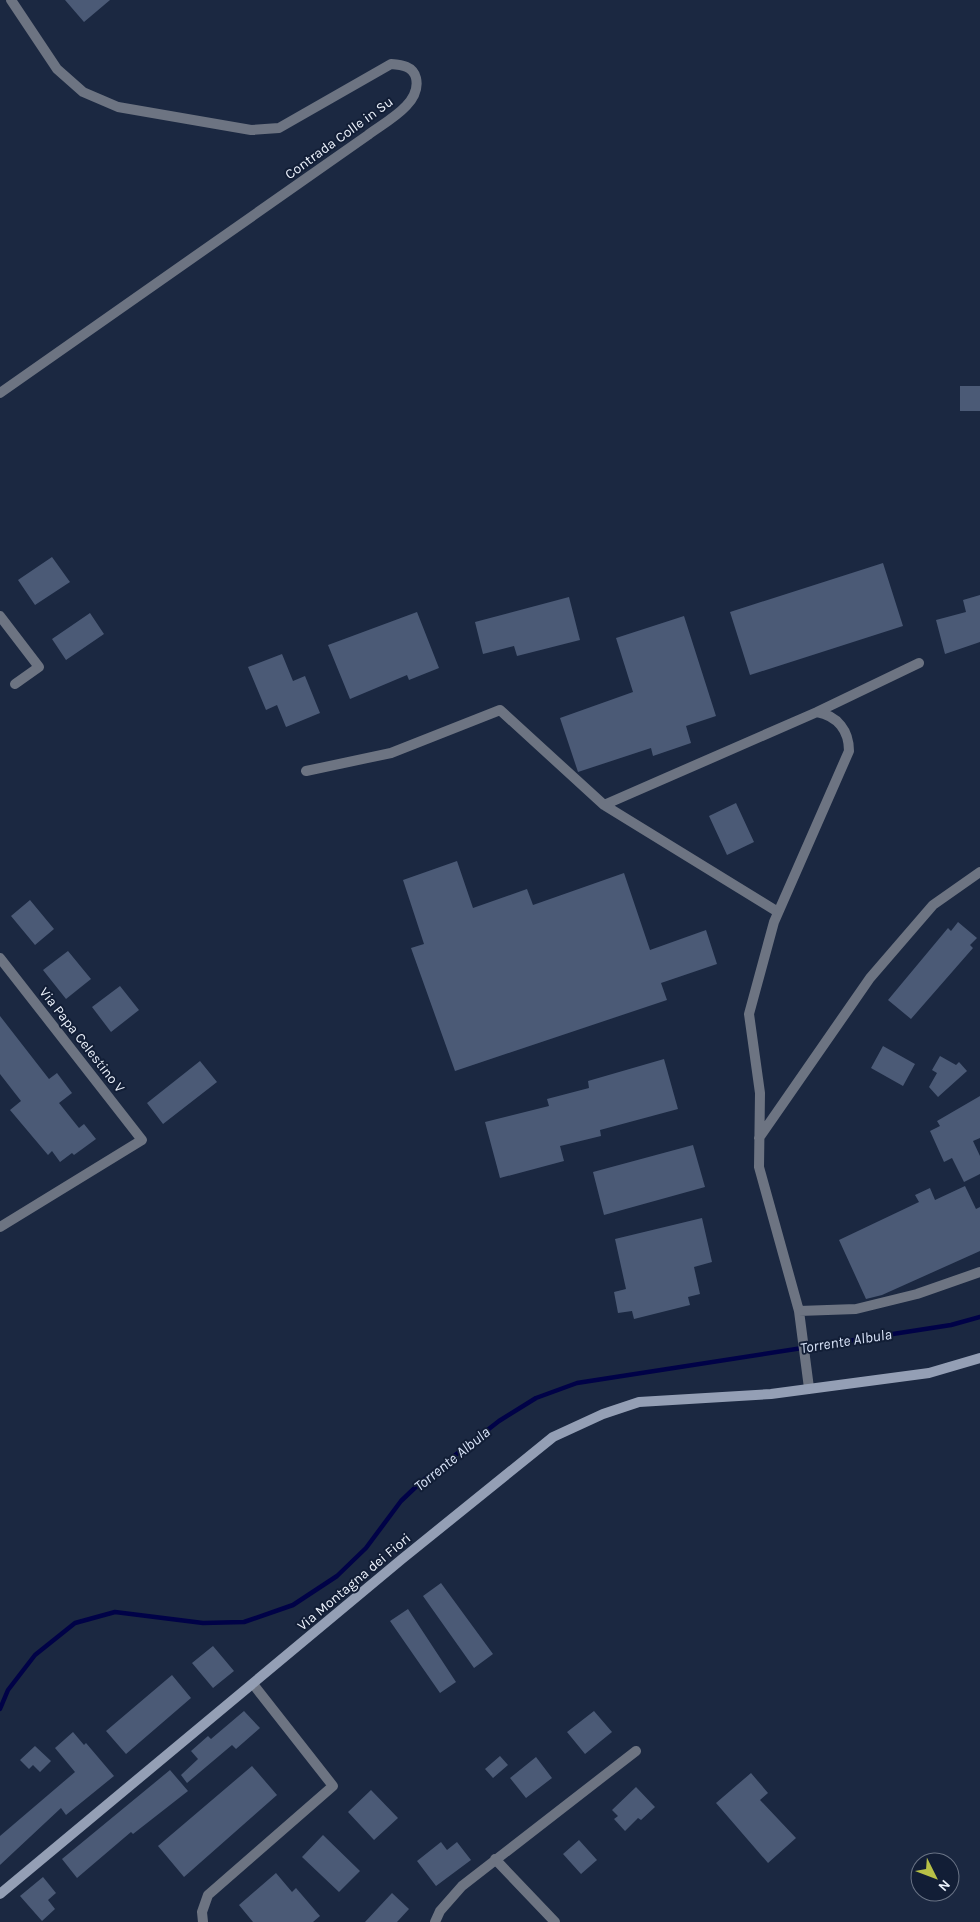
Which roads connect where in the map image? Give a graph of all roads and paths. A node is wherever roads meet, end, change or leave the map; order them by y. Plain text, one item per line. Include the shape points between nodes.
1 (11, 0) edge
2 (0, 393) edge
3 (0, 616) edge
4 (918, 663) dead end
5 (15, 684) dead end
6 (817, 712) junction
7 (306, 771) dead end
8 (604, 805) junction
9 (980, 872) edge
10 (778, 912) junction
11 (2, 964) edge
12 (759, 1138) junction
13 (0, 1227) edge
14 (980, 1272) edge
15 (799, 1311) junction
16 (980, 1358) edge
17 (809, 1388) junction
18 (253, 1684) junction
19 (636, 1751) dead end
20 (495, 1859) junction
21 (0, 1894) edge
22 (203, 1922) edge
23 (435, 1922) edge
24 (555, 1922) edge

1 - 2 street, Contrada Colle in Su via 57,70 83,92 118,108 251,130 279,128 391,64 405,65 414,72 417,84 416,94 409,103 368,135
3 - 5 street via 39,668
4 - 6 street
6 - 8 street
6 - 10 street via 832,717 843,727 849,751
7 - 8 street via 392,753 500,710
8 - 10 street
9 - 12 street via 933,905 870,978
10 - 12 street via 749,1014 760,1093
11 - 13 street, Via Papa Celestino V via 142,1140
12 - 15 street via 759,1167
14 - 15 street via 917,1294 856,1309
15 - 17 street
16 - 17 main road, Via Montagna dei Fiori via 929,1372
17 - 18 main road, Via Montagna dei Fiori via 772,1394 638,1402 553,1437
18 - 21 main road, Via Montagna dei Fiori
18 - 22 street via 333,1786 208,1895 202,1912
19 - 20 street
20 - 23 street via 462,1886 440,1911
20 - 24 street

